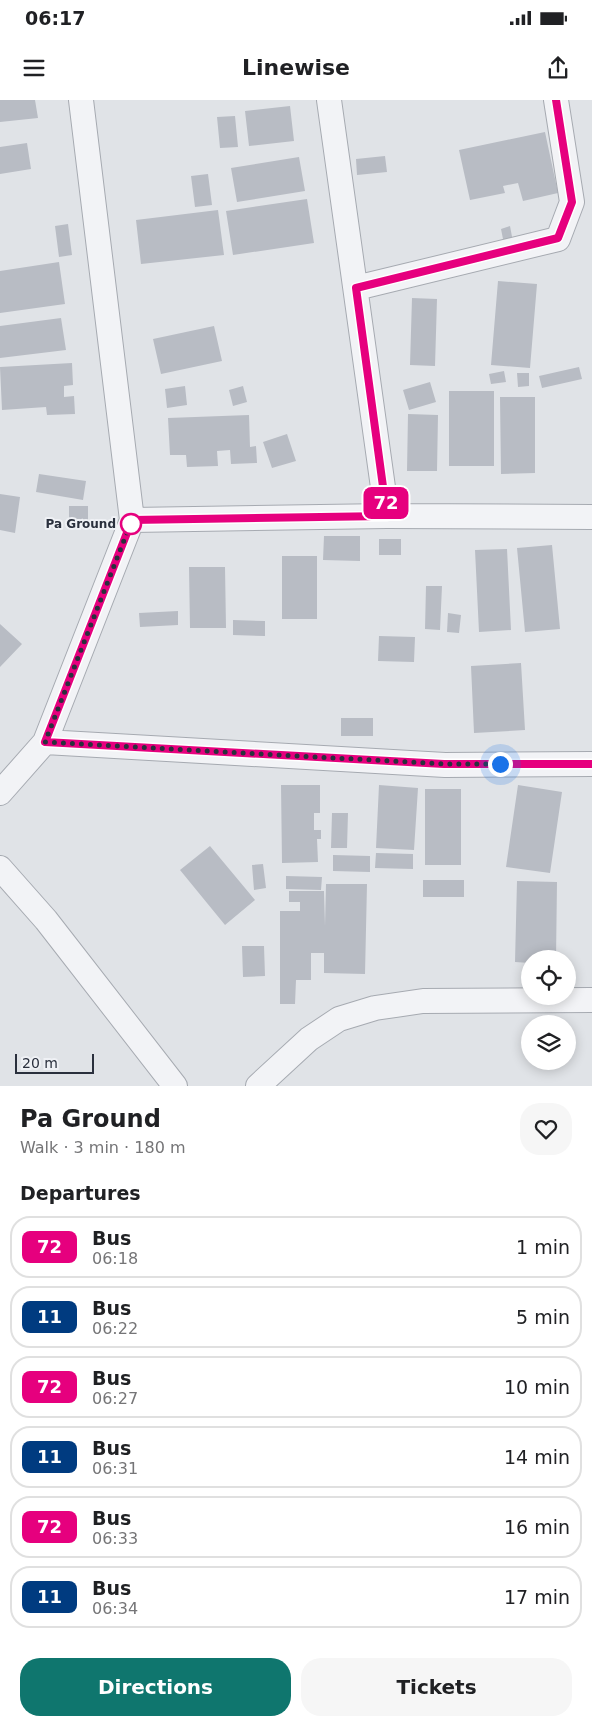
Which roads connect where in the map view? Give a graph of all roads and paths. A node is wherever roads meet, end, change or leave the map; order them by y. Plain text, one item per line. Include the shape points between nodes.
1 (81, 100) edge
2 (329, 100) edge
3 (556, 100) edge
4 (356, 288) junction
5 (387, 516) junction
6 (592, 517) edge
7 (132, 520) junction
8 (45, 742) junction
9 (592, 764) edge
10 (0, 793) edge
11 (0, 868) edge
12 (592, 1000) edge
13 (175, 1086) edge
14 (258, 1086) edge

1 - 7 street
2 - 4 street
3 - 4 street via 572,202 558,238
4 - 5 street
5 - 6 street
5 - 7 street
7 - 8 street
8 - 9 street via 444,764
8 - 10 street
11 - 13 street via 46,920
12 - 14 street via 423,1001 375,1008 339,1019 309,1039

